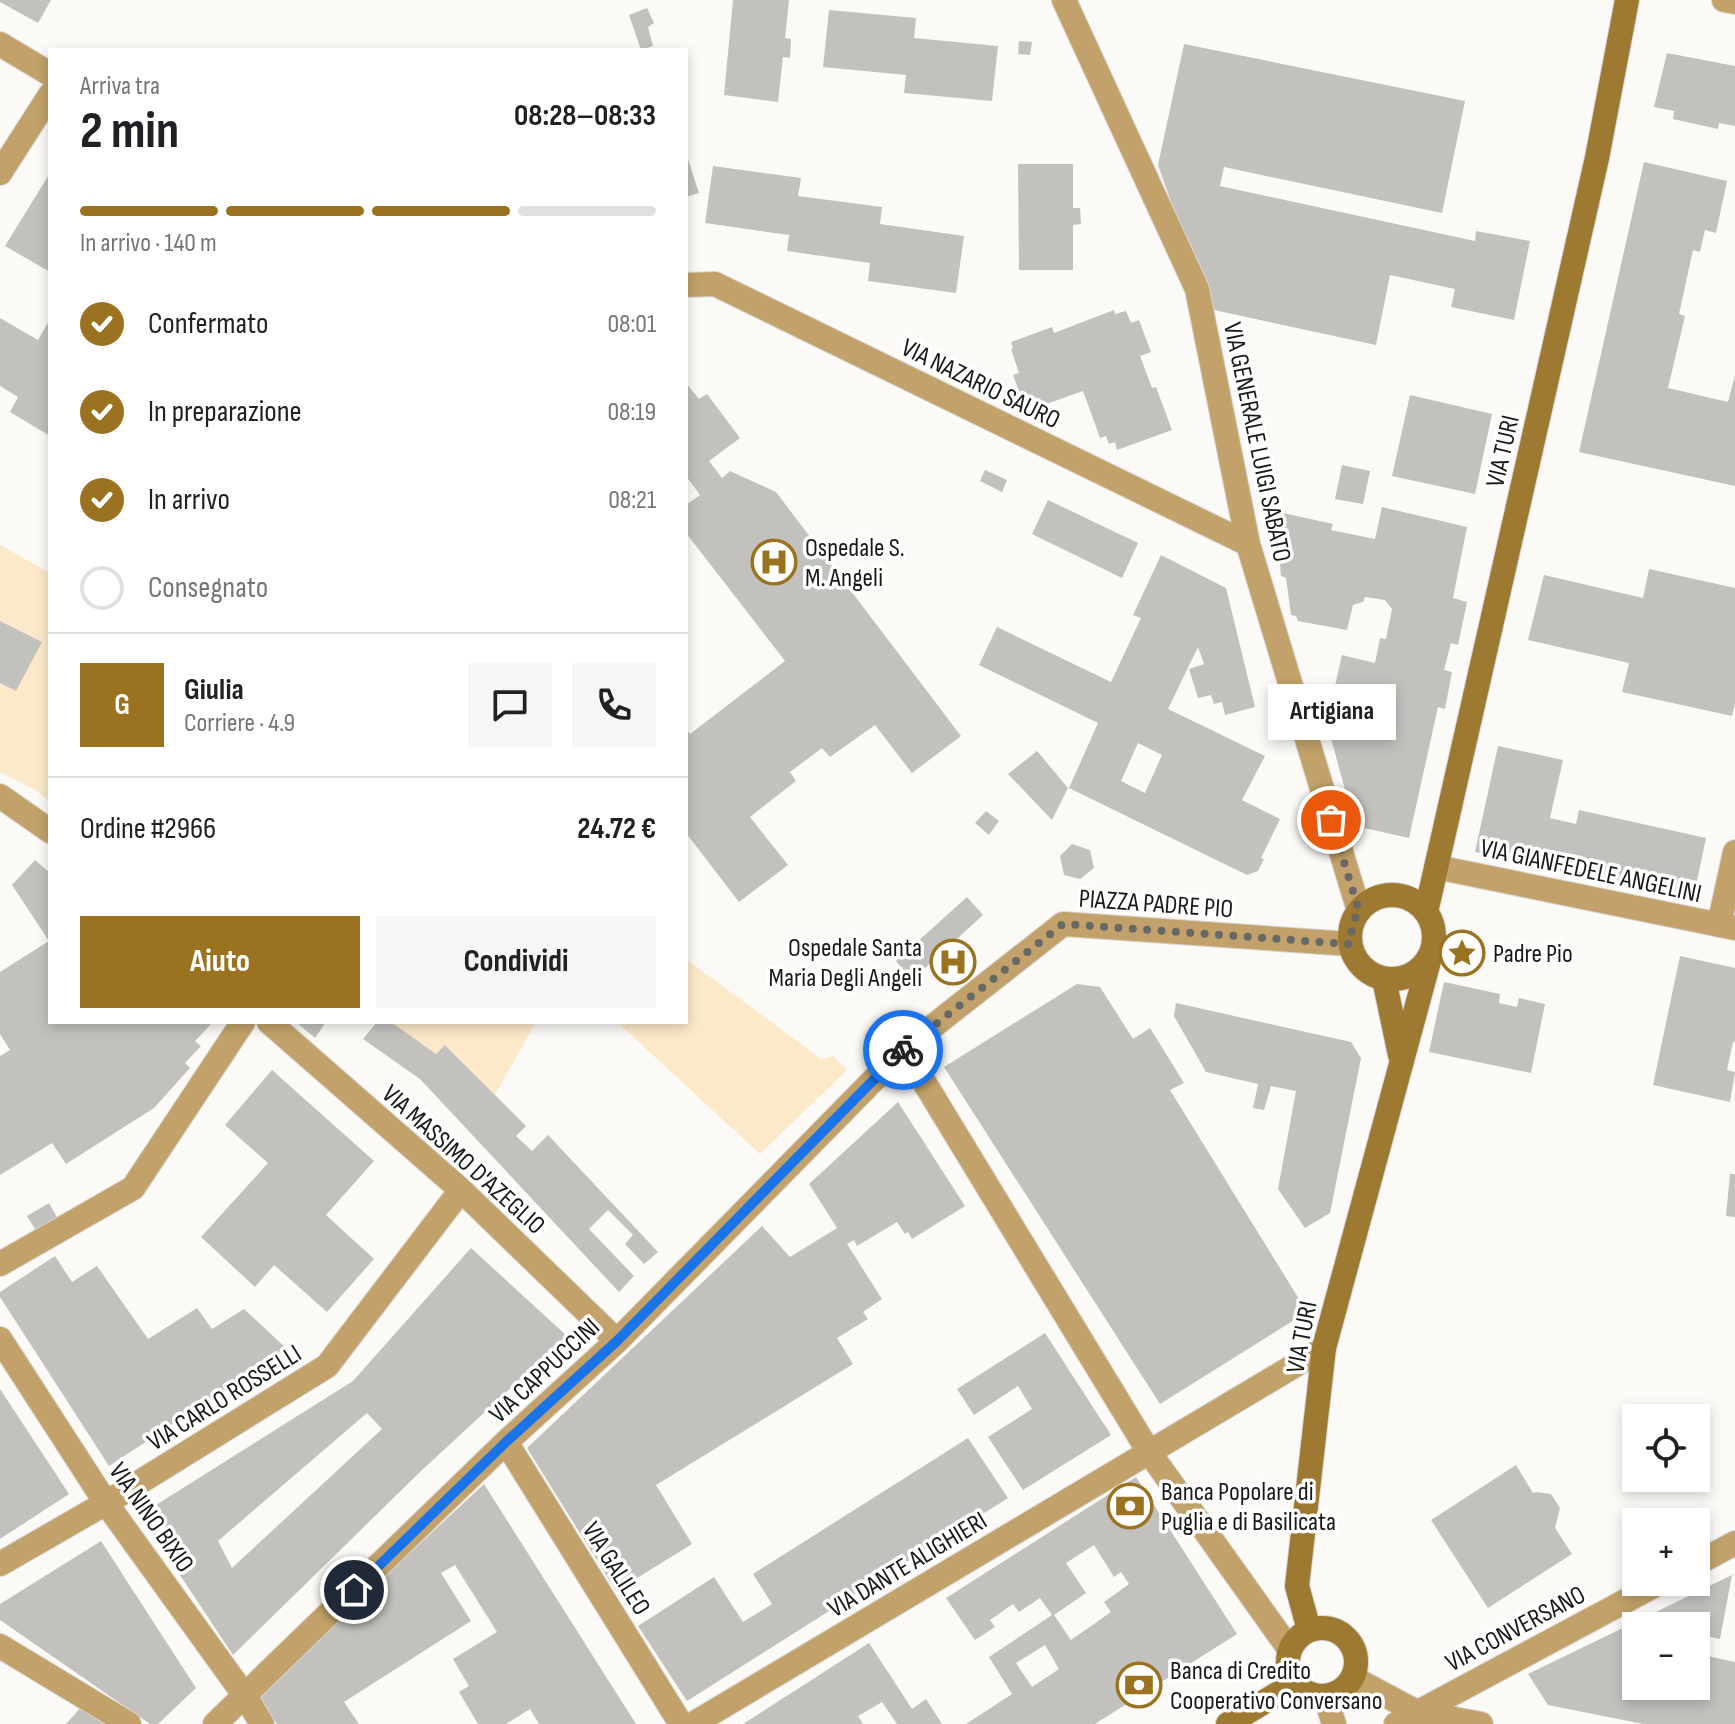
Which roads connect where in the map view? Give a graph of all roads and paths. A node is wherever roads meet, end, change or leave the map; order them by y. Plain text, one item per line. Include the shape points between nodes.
1 (1064, 0) edge
2 (1627, 0) edge
3 (1724, 0) edge
4 (1735, 2) edge
5 (0, 44) edge
6 (48, 73) edge
7 (48, 98) edge
8 (0, 173) edge
9 (688, 285) edge
10 (1248, 544) junction
11 (0, 796) edge
12 (48, 830) edge
13 (1735, 852) edge
14 (1436, 867) junction
15 (1359, 911) junction
16 (1426, 912) junction
17 (1727, 927) edge
18 (1350, 944) junction
19 (1432, 950) junction
20 (1384, 979) junction
21 (242, 1024) edge
22 (271, 1024) edge
23 (904, 1049) junction
24 (1402, 1061) junction
25 (461, 1190) junction
26 (0, 1264) edge
27 (0, 1339) edge
28 (617, 1341) junction
29 (1324, 1348) junction
30 (506, 1442) junction
31 (1149, 1452) junction
32 (106, 1503) junction
33 (1735, 1543) edge
34 (1710, 1556) edge
35 (0, 1564) edge
36 (1635, 1596) edge
37 (1309, 1630) junction
38 (0, 1646) edge
39 (1290, 1650) junction
40 (1353, 1678) junction
41 (1295, 1683) junction
42 (245, 1696) junction
43 (1325, 1696) junction
44 (1406, 1718) edge
45 (129, 1724) edge
46 (215, 1724) edge
47 (262, 1724) edge
48 (681, 1724) edge
49 (693, 1724) edge
50 (1228, 1724) edge
51 (1334, 1724) edge
52 (1481, 1724) edge

1 - 10 street, VIA GENERALE LUIGI SABATO via 1197,289
2 - 14 street, VIA TURI via 1597,158
3 - 4 street
5 - 6 street
7 - 8 street
9 - 10 street, VIA NAZARIO SAURO via 715,284
10 - 15 street, VIA GENERALE LUIGI SABATO
11 - 12 street
13 - 17 street
14 - 16 street, VIA TURI
14 - 17 street, VIA GIANFEDELE ANGELINI
15 - 16 street via 1368,902 1393,895
15 - 18 street
16 - 19 street via 1434,937
18 - 20 street via 1362,967
18 - 23 street, PIAZZA PADRE PIO via 1063,924
19 - 20 street via 1418,970
19 - 24 street, VIA TURI
20 - 24 street, VIA TURI
21 - 26 street via 133,1188
22 - 25 street, VIA MASSIMO D'AZEGLIO
23 - 28 street, VIA CAPPUCCINI
23 - 31 street
24 - 29 street, VIA TURI
25 - 28 street, VIA MASSIMO D'AZEGLIO
25 - 32 street, VIA CARLO ROSSELLI via 327,1366
27 - 32 street, VIA NINO BIXIO
28 - 30 street, VIA CAPPUCCINI
29 - 31 street, VIA DANTE ALIGHIERI
29 - 37 street, VIA TURI via 1297,1586
30 - 42 street, VIA CAPPUCCINI
30 - 48 street, VIA GALILEO
31 - 39 street
31 - 49 street, VIA DANTE ALIGHIERI
32 - 35 street, VIA CARLO ROSSELLI
32 - 42 street, VIA NINO BIXIO
33 - 34 street
36 - 44 street, VIA CONVERSANO
37 - 39 street
37 - 40 street via 1332,1629 1343,1635 1355,1655
38 - 45 street
39 - 41 street via 1289,1673
40 - 43 street via 1336,1694
40 - 44 street
41 - 43 street via 1303,1691
41 - 50 street
42 - 46 street, VIA CAPPUCCINI
42 - 47 street, VIA NINO BIXIO
43 - 51 street
44 - 52 street

